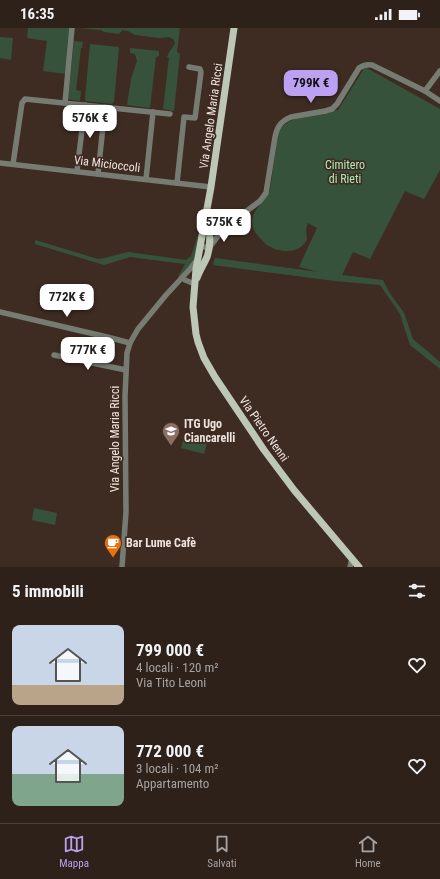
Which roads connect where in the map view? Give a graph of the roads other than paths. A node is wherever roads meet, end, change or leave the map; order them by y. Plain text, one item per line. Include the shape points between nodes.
1 (72, 28) edge
2 (234, 28) edge
3 (189, 67) dead end
4 (440, 71) edge
5 (425, 92) junction
6 (440, 101) edge
7 (65, 103) junction
8 (85, 105) junction
9 (105, 107) junction
10 (153, 112) junction
11 (170, 114) dead end
12 (0, 163) edge
13 (13, 164) junction
14 (77, 171) junction
15 (98, 174) junction
16 (146, 179) junction
17 (177, 183) junction
18 (212, 187) junction
19 (224, 228) junction
20 (206, 229) junction
21 (200, 246) junction
22 (209, 248) junction
23 (207, 256) junction
24 (198, 257) junction
25 (197, 274) junction
26 (182, 281) junction
27 (195, 284) junction
28 (0, 312) edge
29 (130, 343) junction
30 (54, 355) dead end
31 (126, 370) junction
32 (352, 558) junction
33 (122, 567) edge
34 (350, 567) edge
35 (359, 567) edge

1 - 7 street
2 - 18 main road, Via Angelo Maria Ricci
3 - 17 street via 200,69 201,72 195,118 184,117
4 - 5 street
5 - 6 street
5 - 19 street via 372,65 367,64 359,68 332,109 291,117 280,124 275,137 266,193 260,201
7 - 8 street
7 - 13 street via 23,100
8 - 9 street
8 - 14 street
9 - 10 street
9 - 15 street
10 - 11 street
10 - 16 street
12 - 13 street, Via Micioccoli
13 - 14 street, Via Micioccoli
14 - 15 street, Via Micioccoli
15 - 16 street, Via Micioccoli
16 - 17 street, Via Micioccoli
17 - 18 street, Via Micioccoli
18 - 20 main road, Via Angelo Maria Ricci
19 - 20 street
19 - 22 street
20 - 21 main road, Via Angelo Maria Ricci
20 - 22 main road, Via Angelo Maria Ricci
21 - 22 street
21 - 24 main road, Via Angelo Maria Ricci
22 - 23 main road, Via Angelo Maria Ricci
23 - 24 street
23 - 25 main road, Via Angelo Maria Ricci
24 - 25 main road, Via Angelo Maria Ricci
24 - 26 street, Via Angelo Maria Ricci
25 - 26 street, Via Angelo Maria Ricci
25 - 27 main road, Via Angelo Maria Ricci
26 - 27 street
26 - 29 street, Via Angelo Maria Ricci via 166,295
27 - 32 main road, Via Pietro Nenni via 194,327 204,358 264,450 294,490
28 - 29 street
29 - 31 street, Via Angelo Maria Ricci
30 - 31 street
31 - 33 street, Via Angelo Maria Ricci via 126,512
32 - 34 street
32 - 35 main road, Via Pietro Nenni

